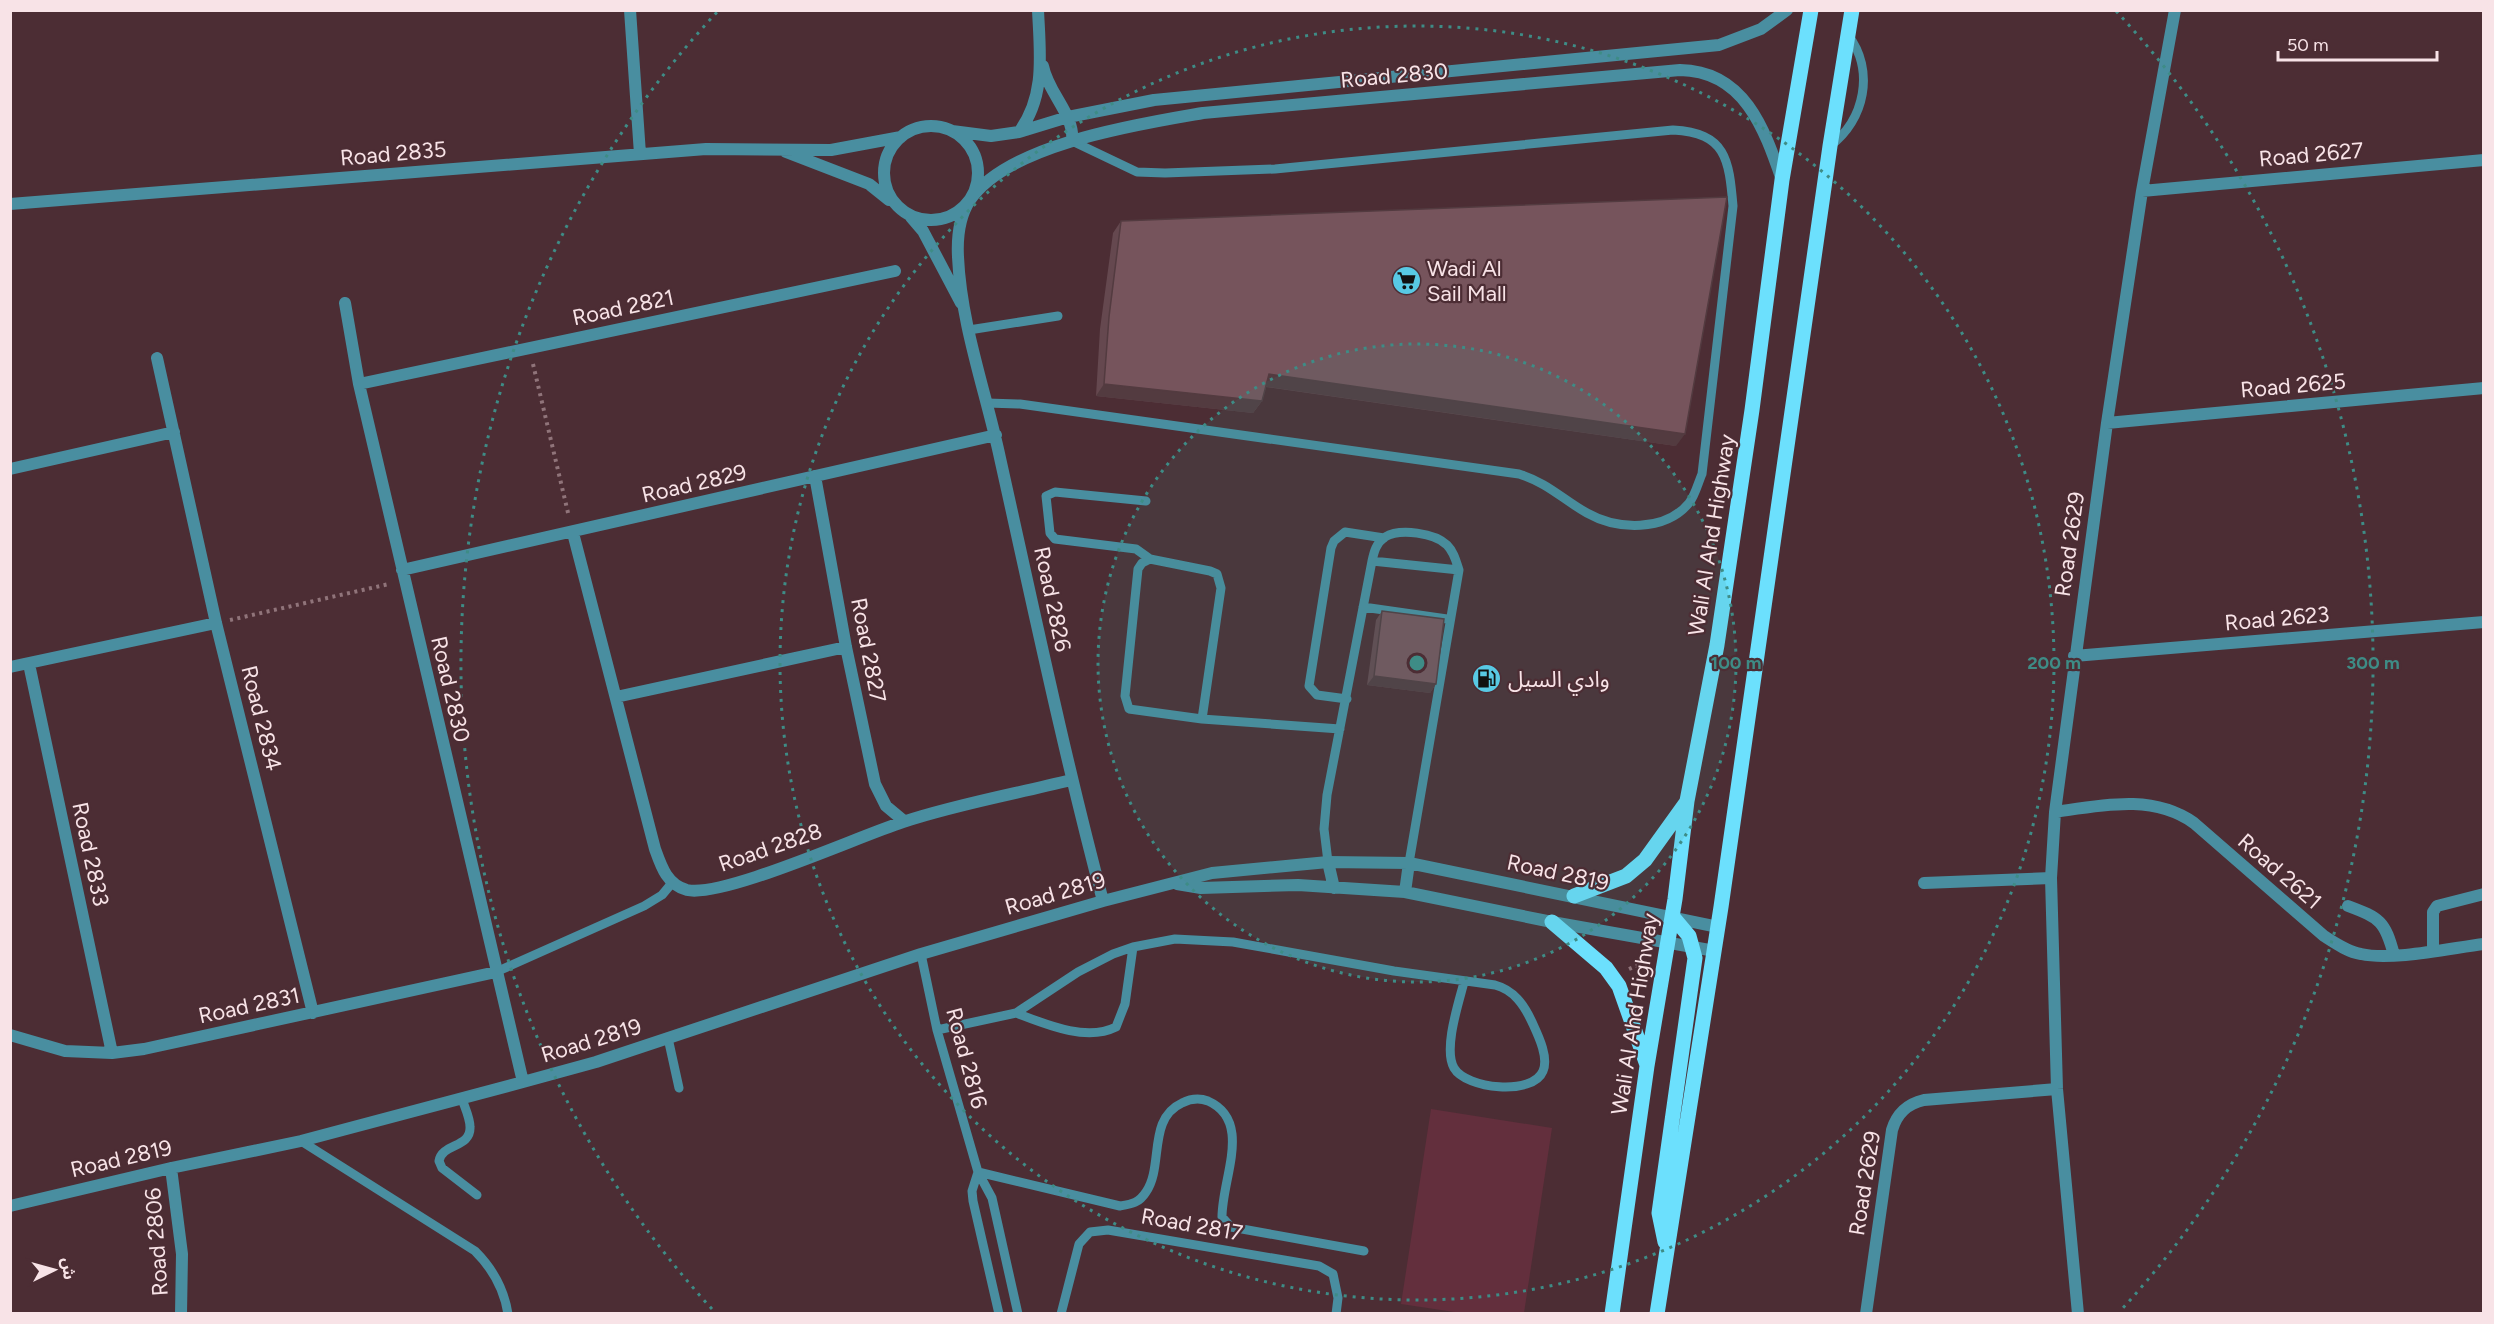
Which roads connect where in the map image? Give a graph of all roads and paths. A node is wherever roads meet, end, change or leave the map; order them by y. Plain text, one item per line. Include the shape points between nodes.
1 (630, 10) edge
2 (1038, 10) edge
3 (1787, 10) edge
4 (1811, 10) edge
5 (1852, 10) edge
6 (2175, 10) edge
7 (1848, 35) junction
8 (1040, 56) junction
9 (1068, 117) junction
10 (952, 131) junction
11 (1019, 132) junction
12 (901, 137) junction
13 (1072, 141) junction
14 (1830, 146) junction
15 (780, 149) junction
16 (640, 154) junction
17 (2484, 160) edge
18 (1782, 180) junction
19 (2142, 190) junction
20 (970, 200) junction
21 (10, 204) edge
22 (899, 208) junction
23 (910, 216) junction
24 (895, 271) dead end
25 (345, 303) dead end
26 (964, 306) junction
27 (1058, 316) dead end
28 (969, 330) junction
29 (530, 349) junction
30 (157, 357) dead end
31 (359, 384) junction
32 (2484, 388) edge
33 (987, 403) junction
34 (2107, 423) junction
35 (174, 432) junction
36 (996, 435) junction
37 (10, 470) edge
38 (815, 476) junction
39 (1146, 501) dead end
40 (573, 533) junction
41 (1384, 538) junction
42 (1150, 559) junction
43 (1372, 561) junction
44 (1459, 570) junction
45 (403, 575) junction
46 (1364, 607) junction
47 (1452, 620) junction
48 (2484, 622) edge
49 (216, 624) junction
50 (846, 647) junction
51 (2074, 656) junction
52 (29, 664) junction
53 (10, 668) edge
54 (616, 697) junction
55 (1347, 699) junction
56 (1202, 719) junction
57 (1341, 729) junction
58 (1071, 780) junction
59 (1687, 801) junction
60 (2055, 812) junction
61 (904, 821) junction
62 (1328, 862) junction
63 (1409, 863) junction
64 (2051, 878) junction
65 (672, 883) junction
66 (1924, 883) dead end
67 (1176, 884) junction
68 (1334, 888) junction
69 (1405, 892) junction
70 (2484, 894) edge
71 (1574, 896) junction
72 (1102, 901) junction
73 (2348, 906) dead end
74 (1673, 917) junction
75 (1552, 922) junction
76 (1718, 927) junction
77 (1669, 942) junction
78 (2484, 944) edge
79 (1133, 946) junction
80 (1694, 947) junction
81 (2433, 950) junction
82 (1715, 951) junction
83 (921, 954) junction
84 (2394, 955) junction
85 (496, 972) junction
86 (1464, 981) junction
87 (314, 1013) junction
88 (1016, 1013) junction
89 (937, 1030) junction
90 (10, 1035) edge
91 (668, 1038) junction
92 (112, 1053) junction
93 (1647, 1066) junction
94 (523, 1082) junction
95 (679, 1088) dead end
96 (2057, 1089) junction
97 (462, 1099) junction
98 (301, 1141) junction
99 (171, 1168) junction
100 (978, 1172) junction
101 (477, 1195) dead end
102 (10, 1206) edge
103 (1667, 1247) junction
104 (1364, 1251) dead end
105 (181, 1314) edge
106 (508, 1314) edge
107 (999, 1314) edge
108 (1018, 1314) edge
109 (1061, 1314) edge
110 (1336, 1314) edge
111 (1612, 1314) edge
112 (1657, 1314) edge
113 (1866, 1314) edge
114 (2078, 1314) edge

1 - 16 street
2 - 8 street
3 - 9 street, Road 2830 via 1761,29 1719,45 1154,100
4 - 18 main road, Wali Al Ahd Highway
5 - 7 main road
6 - 19 street, Road 2629
7 - 14 main road
7 - 14 lane via 1861,56 1864,81 1854,120
8 - 9 street via 1050,89
8 - 11 street via 1037,102
9 - 11 street, Road 2830
9 - 13 street
10 - 11 street, Road 2830 via 991,135
10 - 12 street via 925,126
10 - 20 street via 963,138 976,161 976,188
12 - 15 street, Road 2835 via 831,150
12 - 22 street via 886,159 884,172 885,185
13 - 18 street, Road 2830 via 1135,124 1203,114 1700,71 1734,87 1754,114
13 - 20 street, Road 2830 via 1004,168
13 - 33 lane via 1137,172 1165,173 1275,169 1673,130 1704,134 1718,145 1730,171 1733,206 1701,474 1689,503 1670,519 1647,526 1609,522 1587,513 1552,488 1520,474 1020,404
14 - 76 main road
15 - 16 street, Road 2835
15 - 22 street, Road 2835 via 869,184
16 - 21 street, Road 2835
17 - 19 street, Road 2627
18 - 59 main road, Wali Al Ahd Highway via 1721,622
19 - 34 street, Road 2629
20 - 23 street via 949,217 930,220
20 - 26 street, Road 2826 via 959,225
22 - 23 street
23 - 26 street, Road 2826 via 923,231
24 - 29 street, Road 2821
25 - 31 street, Road 2830
26 - 28 street, Road 2826
27 - 28 lane
28 - 33 street, Road 2826
29 - 31 street, Road 2821
29 - 40 path
30 - 35 street, Road 2834
31 - 45 street, Road 2830
32 - 34 street, Road 2625
33 - 36 street, Road 2826
34 - 51 street, Road 2629
35 - 37 street
35 - 49 street, Road 2834
36 - 38 street, Road 2829
36 - 58 street, Road 2826
38 - 40 street, Road 2829
38 - 50 street, Road 2827
39 - 42 lane via 1055,492 1046,496 1050,533 1055,539 1136,549
40 - 45 street, Road 2829
40 - 54 street
41 - 43 lane via 1375,548
41 - 44 lane via 1397,533 1435,537 1455,556
41 - 55 lane via 1345,532 1331,548 1310,686 1317,695
42 - 56 lane via 1210,571 1220,580
42 - 56 lane via 1138,569 1126,703 1136,711
43 - 44 lane
43 - 46 lane
44 - 47 lane
45 - 49 path
45 - 85 street, Road 2830
46 - 47 lane
46 - 55 lane
47 - 63 lane
48 - 51 street, Road 2623
49 - 52 street
49 - 87 street, Road 2834
50 - 54 street
50 - 61 street, Road 2827 via 875,784 886,806
51 - 60 street, Road 2629
52 - 53 street
52 - 92 street, Road 2833
54 - 65 street via 655,849
55 - 57 lane
56 - 57 lane
57 - 62 lane via 1325,812
58 - 61 street, Road 2828
58 - 72 street, Road 2826
59 - 71 main road via 1636,868 1610,884
59 - 74 main road, Wali Al Ahd Highway
60 - 64 street, Road 2629
60 - 84 street, Road 2621 via 2152,804 2177,811 2339,946 2362,955
61 - 65 street, Road 2828 via 730,885 687,890
62 - 63 street, Road 2819
62 - 67 street, Road 2819 via 1212,873
62 - 68 street
63 - 69 street
63 - 71 street, Road 2819
64 - 66 street
64 - 96 street, Road 2629
65 - 85 lane via 644,906
67 - 68 street, Road 2819 via 1201,888
67 - 72 street, Road 2819
68 - 69 street, Road 2819
69 - 75 street, Road 2819
70 - 81 street via 2437,906 2433,912
71 - 74 street, Road 2819
72 - 83 street, Road 2819
73 - 84 street via 2377,917 2388,932
74 - 76 street, Road 2819
74 - 77 main road, Wali Al Ahd Highway
74 - 80 main road
75 - 77 street, Road 2819
75 - 93 main road via 1605,968 1619,986
76 - 82 main road
77 - 80 street, Road 2819
77 - 93 main road, Wali Al Ahd Highway
78 - 81 street, Road 2621
79 - 86 lane via 1191,938 1233,942
79 - 88 lane via 1078,972
79 - 88 lane via 1125,1004 1116,1027 1082,1032
80 - 82 street, Road 2819
80 - 103 main road via 1659,1213
81 - 84 street, Road 2621
82 - 103 main road
83 - 89 lane, Road 2816
83 - 91 street, Road 2819
85 - 87 street, Road 2831
85 - 94 street, Road 2830
86 - 86 lane via 1504,987 1522,1004 1541,1046 1544,1070 1535,1082 1524,1086 1489,1086 1467,1081 1454,1068 1451,1048
87 - 92 street, Road 2831
88 - 89 lane
89 - 100 lane, Road 2816
90 - 92 street, Road 2831 via 64,1051
91 - 94 street, Road 2819
91 - 95 lane
93 - 111 main road, Wali Al Ahd Highway
94 - 97 street, Road 2819
96 - 113 street, Road 2629 via 1924,1100 1900,1113 1892,1130
96 - 114 street, Road 2629
97 - 98 street, Road 2819
97 - 101 lane via 470,1124 469,1135 443,1151 439,1161
98 - 99 street, Road 2819
98 - 106 lane via 475,1251 500,1285
99 - 102 street, Road 2819
99 - 105 street, Road 2806 via 182,1254
100 - 104 lane via 1120,1206 1137,1203 1148,1191 1163,1119 1174,1106 1189,1100 1205,1100 1220,1107 1230,1119 1234,1135 1222,1197 1222,1217 1231,1227
100 - 107 lane, Road 2816 via 973,1201
100 - 108 lane, Road 2816 via 992,1198
103 - 112 main road
109 - 110 lane, Road 2817 via 1079,1244 1090,1232 1108,1230 1319,1266 1333,1274 1338,1298

